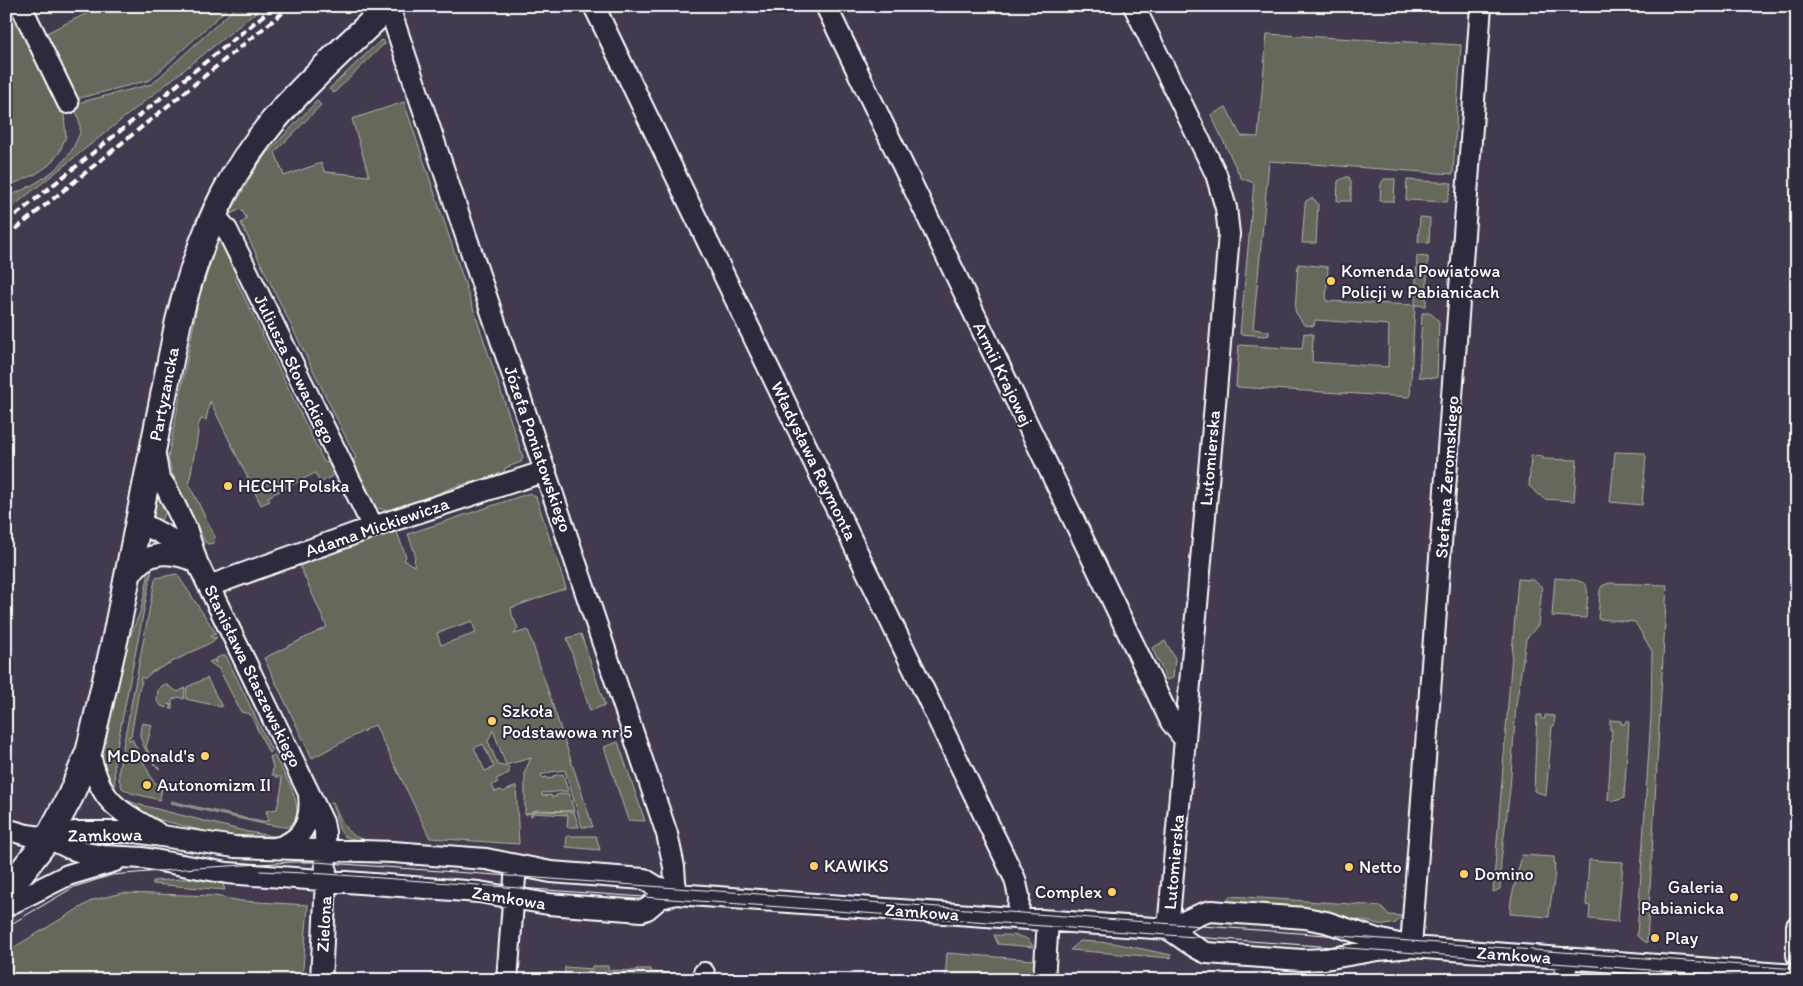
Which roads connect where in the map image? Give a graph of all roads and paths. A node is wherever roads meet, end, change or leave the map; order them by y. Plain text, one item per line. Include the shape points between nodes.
1 (21, 6) edge
2 (389, 6) edge
3 (594, 6) edge
4 (826, 6) edge
5 (1134, 6) edge
6 (1481, 6) edge
7 (68, 103) dead end
8 (214, 214) junction
9 (153, 447) junction
10 (546, 471) junction
11 (139, 518) junction
12 (373, 527) junction
13 (198, 562) junction
14 (127, 579) junction
15 (210, 586) junction
16 (1185, 740) junction
17 (89, 751) junction
18 (308, 790) junction
19 (6, 829) edge
20 (162, 836) junction
21 (48, 838) junction
22 (270, 850) junction
23 (143, 858) junction
24 (516, 865) junction
25 (326, 867) junction
26 (6, 892) edge
27 (676, 894) junction
28 (514, 898) junction
29 (6, 906) edge
30 (1018, 918) junction
31 (1048, 920) junction
32 (1797, 926) edge
33 (1168, 929) junction
34 (1411, 947) junction
35 (1797, 955) edge
36 (1567, 958) junction
37 (1797, 975) edge
38 (321, 980) edge
39 (507, 980) edge
40 (1044, 980) edge
41 (1565, 980) edge

1 - 7 street
2 - 8 main road, Partyzancka via 270,125 240,167
2 - 10 street, Józefa Poniatowskiego
3 - 30 street, Władysława Reymonta via 1016,879
4 - 16 street, Armii Krajowej via 1171,722
5 - 16 street, Lutomierska via 1216,174 1226,208 1229,234
6 - 34 street, Stefana Żeromskiego
8 - 9 main road, Partyzancka via 186,289
8 - 12 street, Juliusza Słowackiego via 227,230
9 - 11 main road, Partyzancka
9 - 13 street, Stanisława Staszewskiego via 159,477 186,528
10 - 12 street, Adama Mickiewicza
10 - 27 street, Józefa Poniatowskiego via 666,834
11 - 13 street, Stanisława Staszewskiego via 144,525 179,544
11 - 14 main road, Partyzancka
12 - 15 street, Adama Mickiewicza
13 - 14 street via 185,556 156,555 142,561
13 - 15 street, Stanisława Staszewskiego
14 - 17 main road, Partyzancka
15 - 18 street, Stanisława Staszewskiego
16 - 33 street, Lutomierska
17 - 20 street via 100,787 111,802
17 - 21 main road, Partyzancka
18 - 22 street, Stanisława Staszewskiego via 309,811 305,828 285,846
18 - 25 street, Stanisława Staszewskiego via 323,822
19 - 21 street
20 - 21 street, Zamkowa via 135,832 75,832
20 - 22 street, Zamkowa
21 - 23 street, Zamkowa via 84,853
21 - 26 main road, Partyzancka
22 - 25 street, Zamkowa
23 - 25 street, Zamkowa via 227,873
23 - 29 street via 80,870
24 - 25 street, Zamkowa via 486,859 393,852
24 - 27 street, Zamkowa via 551,872 644,879
24 - 28 street
25 - 28 street, Zamkowa
25 - 38 street, Zielona
27 - 28 street, Zamkowa via 660,898 642,911 553,905
27 - 30 street, Zamkowa
28 - 39 street
30 - 31 street, Zamkowa
31 - 33 street, Zamkowa
31 - 40 street
32 - 35 street
33 - 34 street, Zamkowa via 1196,949 1208,953 1325,959
33 - 34 street, Zamkowa via 1211,911 1305,918
34 - 36 street, Zamkowa
36 - 37 street, Zamkowa
36 - 41 street

